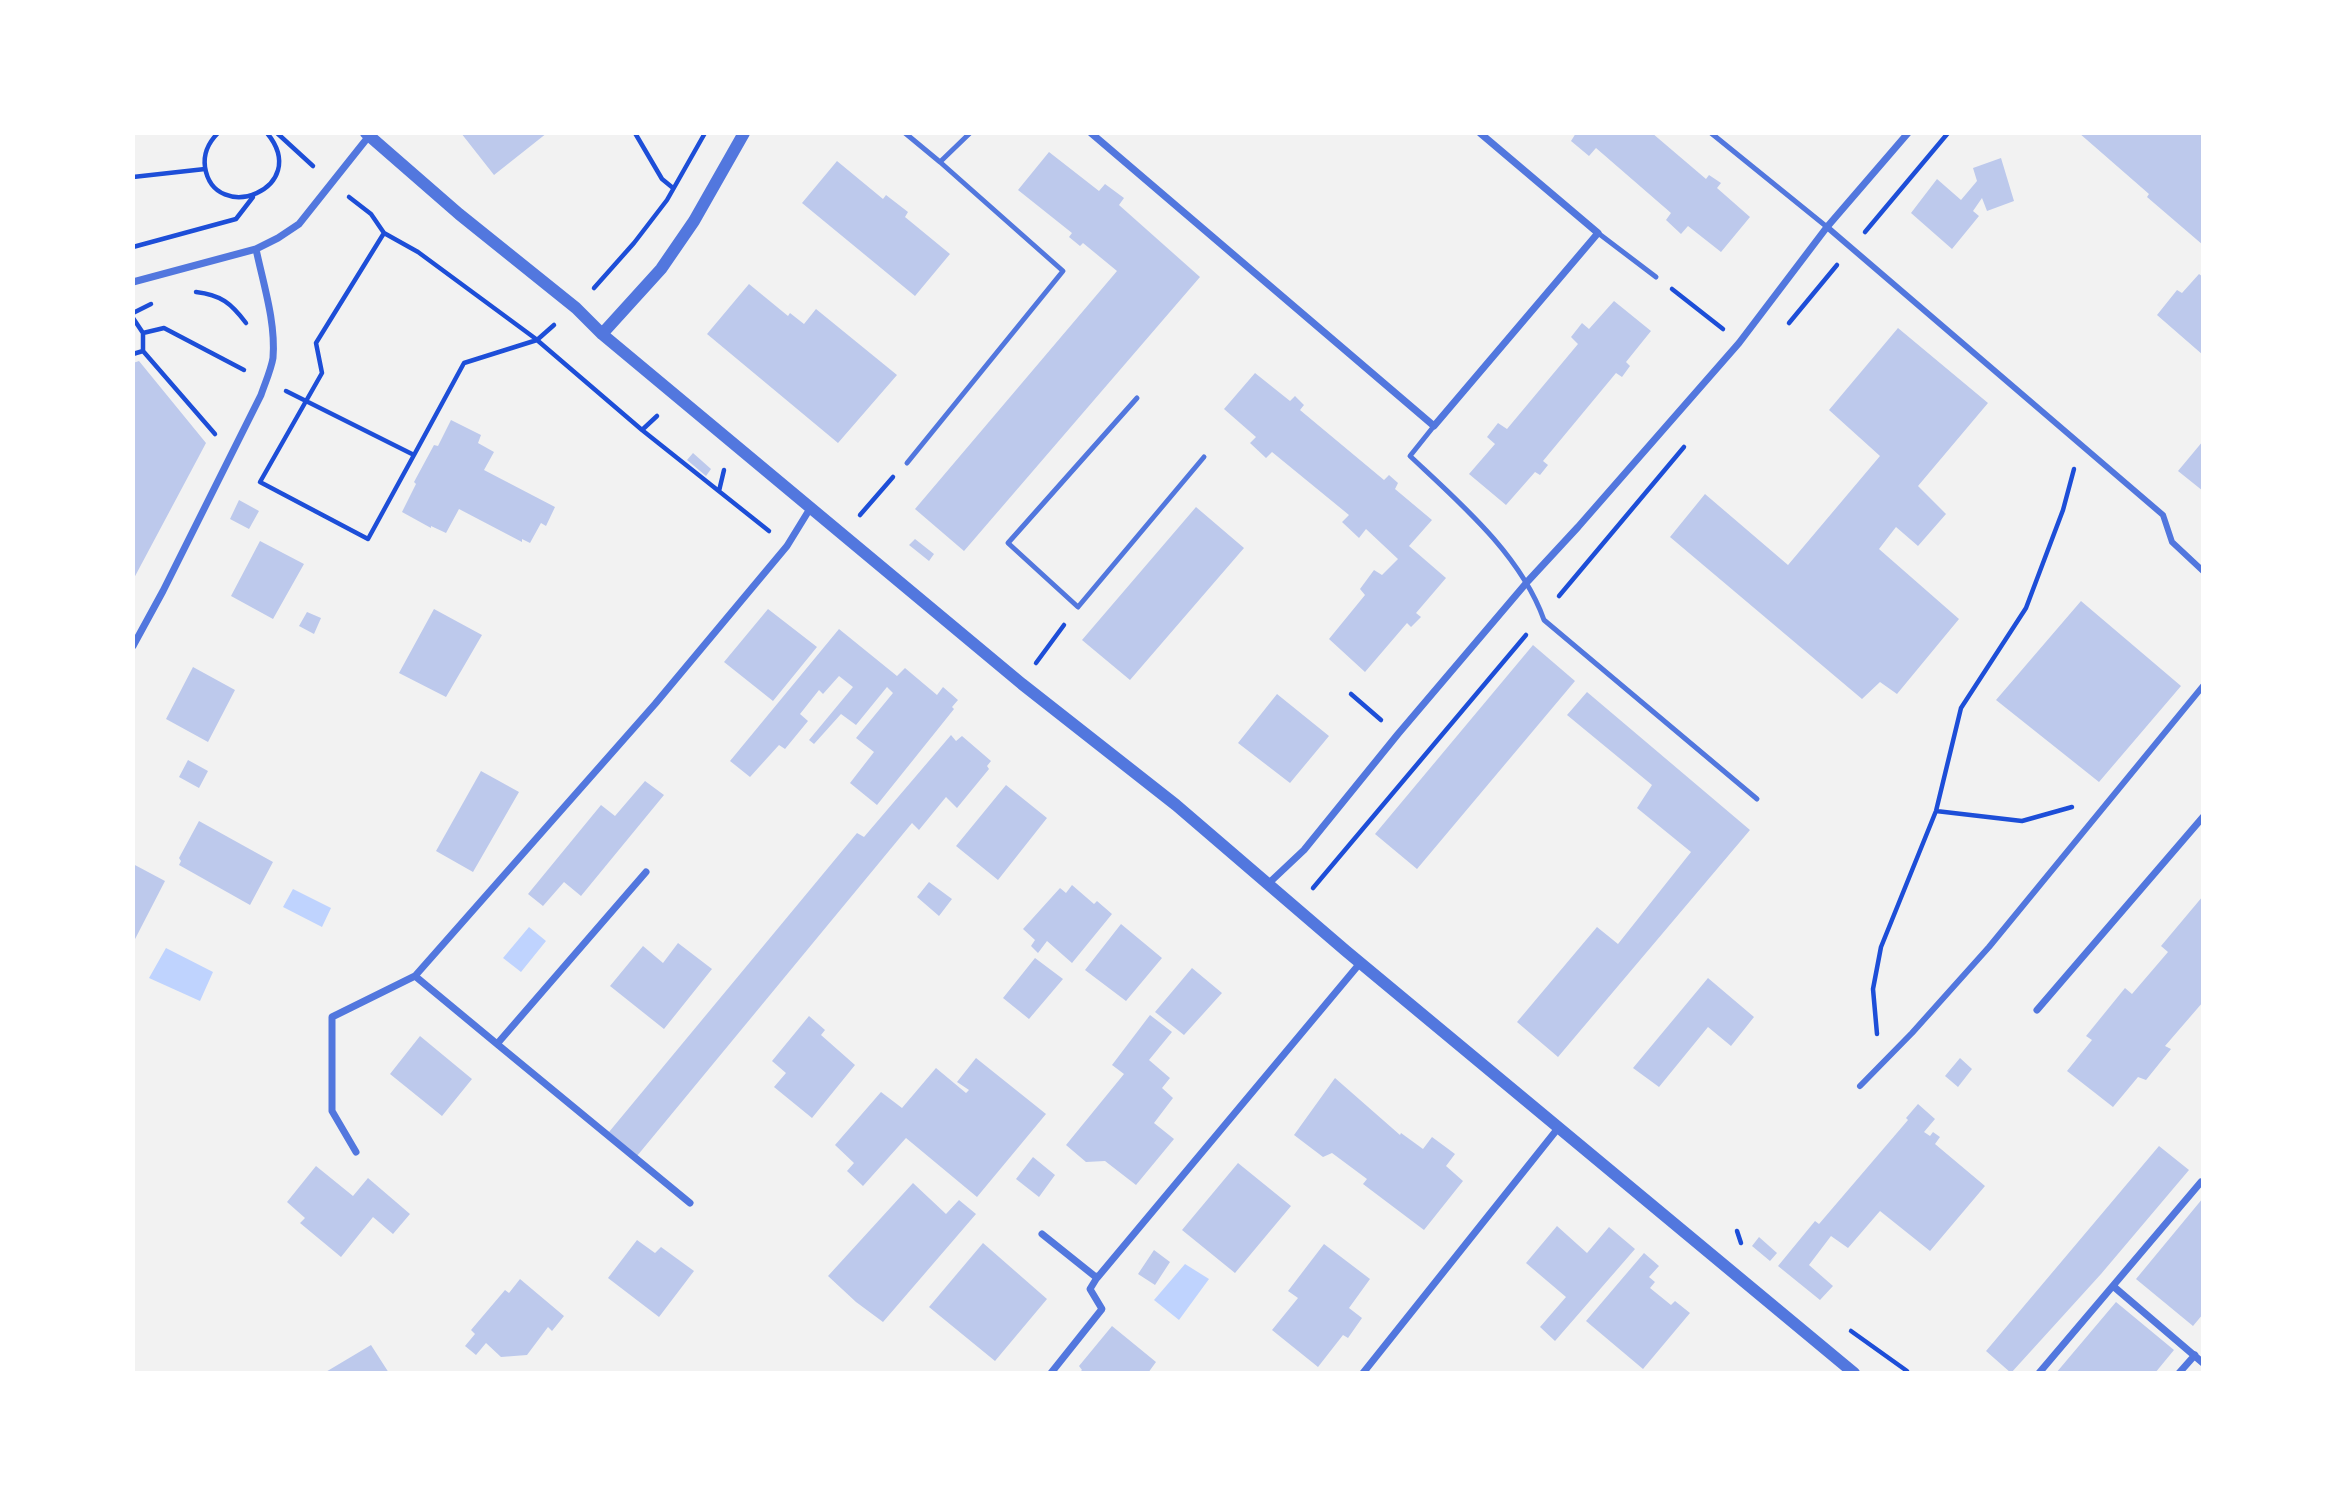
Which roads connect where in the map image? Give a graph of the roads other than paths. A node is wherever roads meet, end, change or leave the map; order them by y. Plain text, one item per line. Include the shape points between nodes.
1 (744, 133) edge
2 (905, 133) edge
3 (970, 133) edge
4 (1091, 133) edge
5 (1480, 133) edge
6 (1711, 133) edge
7 (1908, 133) edge
8 (368, 134) edge
9 (940, 162) junction
10 (1827, 227) junction
11 (1598, 233) junction
12 (256, 248) junction
13 (1656, 277) road end
14 (133, 282) edge
15 (602, 334) junction
16 (1137, 398) dead end
17 (1434, 426) junction
18 (1204, 457) dead end
19 (907, 463) road end
20 (811, 507) junction
21 (2203, 571) edge
22 (1528, 582) junction
23 (133, 646) edge
24 (2203, 686) edge
25 (1757, 799) dead end
26 (2203, 817) edge
27 (646, 872) dead end
28 (1269, 883) junction
29 (1361, 962) junction
30 (415, 976) junction
31 (2038, 1010) dead end
32 (497, 1044) junction
33 (1860, 1086) dead end
34 (1559, 1127) junction
35 (356, 1152) dead end
36 (2201, 1182) dead end
37 (690, 1203) dead end
38 (1042, 1234) dead end
39 (1098, 1276) junction
40 (2113, 1286) junction
41 (2200, 1359) edge
42 (1051, 1373) edge
43 (1363, 1373) edge
44 (1854, 1373) edge
45 (2039, 1373) edge
46 (2179, 1373) edge

1 - 15 street via 661,269
2 - 9 lane
3 - 9 lane
4 - 17 street
5 - 11 street
6 - 10 lane
7 - 10 street
8 - 12 street via 299,224
8 - 15 street
9 - 19 lane via 1063,271
10 - 21 street via 2163,515 2172,542
10 - 22 street via 1739,343
11 - 13 lane
11 - 17 street
12 - 14 street
12 - 23 street via 273,359 261,395
15 - 20 street
16 - 18 lane via 1008,543 1077,607
17 - 22 lane via 1410,456 1468,510
20 - 28 street
20 - 30 street via 787,546 655,704
22 - 25 lane via 1544,620
22 - 28 street via 1304,850
24 - 33 street via 1989,947
26 - 31 street
27 - 32 street
28 - 29 street
29 - 34 street
29 - 39 street
30 - 32 street
30 - 35 street via 332,1017 332,1111
32 - 37 street
34 - 43 street
34 - 44 street
36 - 40 street
38 - 39 street
39 - 42 street via 1090,1289 1102,1309
40 - 41 street
40 - 45 street
41 - 46 street

